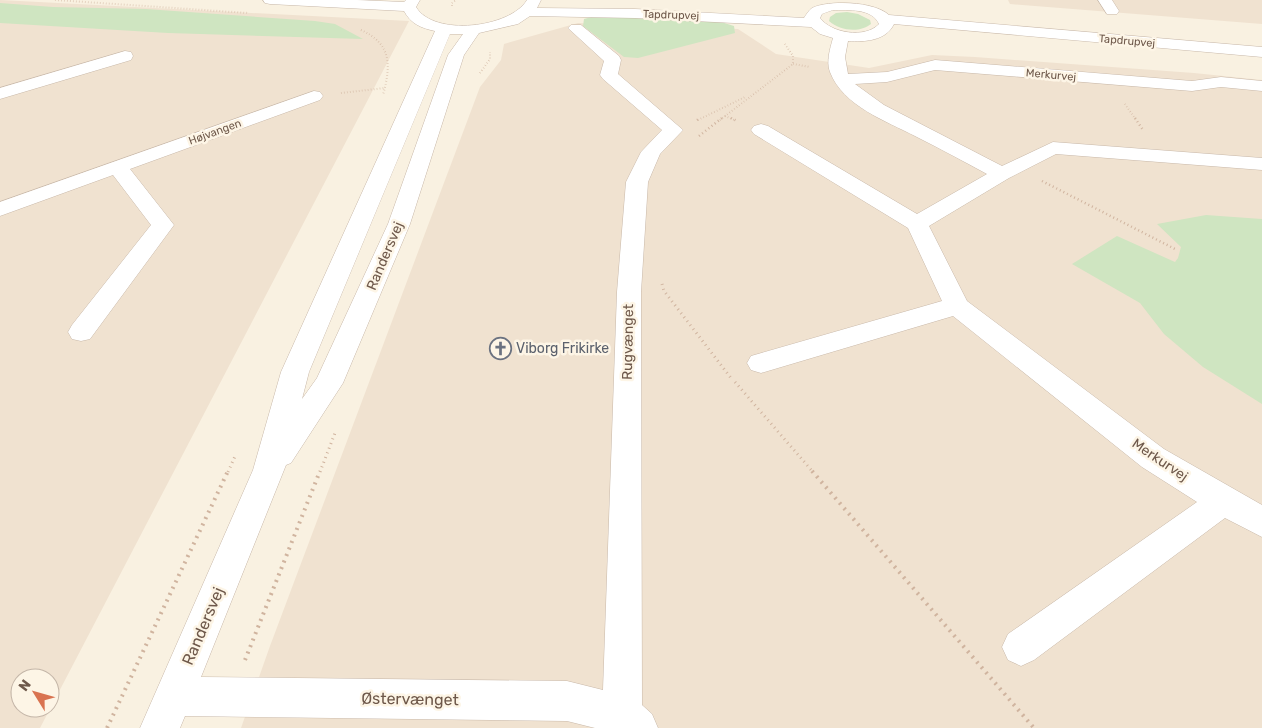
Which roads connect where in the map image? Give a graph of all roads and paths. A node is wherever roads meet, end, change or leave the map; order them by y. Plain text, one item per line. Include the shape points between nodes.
1 (56, 0) edge
2 (270, 0) edge
3 (411, 3) edge
4 (844, 3) edge
5 (532, 4) edge
6 (864, 4) edge
7 (256, 13) dead end
8 (813, 19) junction
9 (885, 24) junction
10 (355, 27) dead end
11 (576, 28) dead end
12 (444, 29) junction
13 (474, 29) junction
14 (992, 30) junction
15 (372, 33) dead end
16 (842, 35) junction
17 (1262, 52) edge
18 (125, 56) dead end
19 (842, 79) junction
20 (1108, 79) junction
21 (1262, 86) edge
22 (385, 88) dead end
23 (0, 94) edge
24 (751, 95) dead end
25 (314, 96) joint
26 (673, 130) junction
27 (761, 130) dead end
28 (1161, 156) junction
29 (1262, 164) edge
30 (117, 167) junction
31 (1008, 170) junction
32 (0, 209) edge
33 (916, 224) junction
34 (1177, 250) dead end
35 (957, 306) junction
36 (81, 332) dead end
37 (761, 363) dead end
38 (269, 470) junction
39 (1223, 501) junction
40 (1262, 522) edge
41 (1021, 647) dead end
42 (167, 712) edge
43 (630, 722) edge

1 - 7 path
2 - 3 street
3 - 12 street via 410,14 416,20
4 - 6 street
4 - 8 street via 824,8
5 - 8 street, Tapdrupvej
5 - 8 street, Tapdrupvej via 671,15
5 - 13 street via 507,23
6 - 9 street
8 - 16 street via 824,30
9 - 14 street, Tapdrupvej
9 - 14 street via 924,34 981,36
9 - 16 street via 874,35
10 - 15 path
11 - 26 street via 613,60 609,75
12 - 13 street
12 - 38 street, Randersvej via 295,372
13 - 38 street, Randersvej via 456,55 400,224 329,384
14 - 17 street, Tapdrupvej
16 - 19 street via 836,56
18 - 23 street
19 - 20 street, Merkurvej via 886,77 935,65
19 - 31 street via 856,94 886,112
20 - 21 street, Merkurvej via 1192,86 1221,82
20 - 28 path
22 - 25 path
24 - 26 path
25 - 30 street, Højvangen
26 - 43 street, Rugvænget via 651,152 637,182 629,292
27 - 33 street
28 - 29 street
28 - 31 street via 1053,148
30 - 32 street, Højvangen
30 - 36 street via 163,225
31 - 33 street
31 - 34 path
33 - 35 street, Merkurvej
35 - 37 street
35 - 39 street, Merkurvej via 1153,458
38 - 42 street, Randersvej
39 - 40 street, Merkurvej
39 - 41 street
42 - 43 street, Østervænget via 567,701

